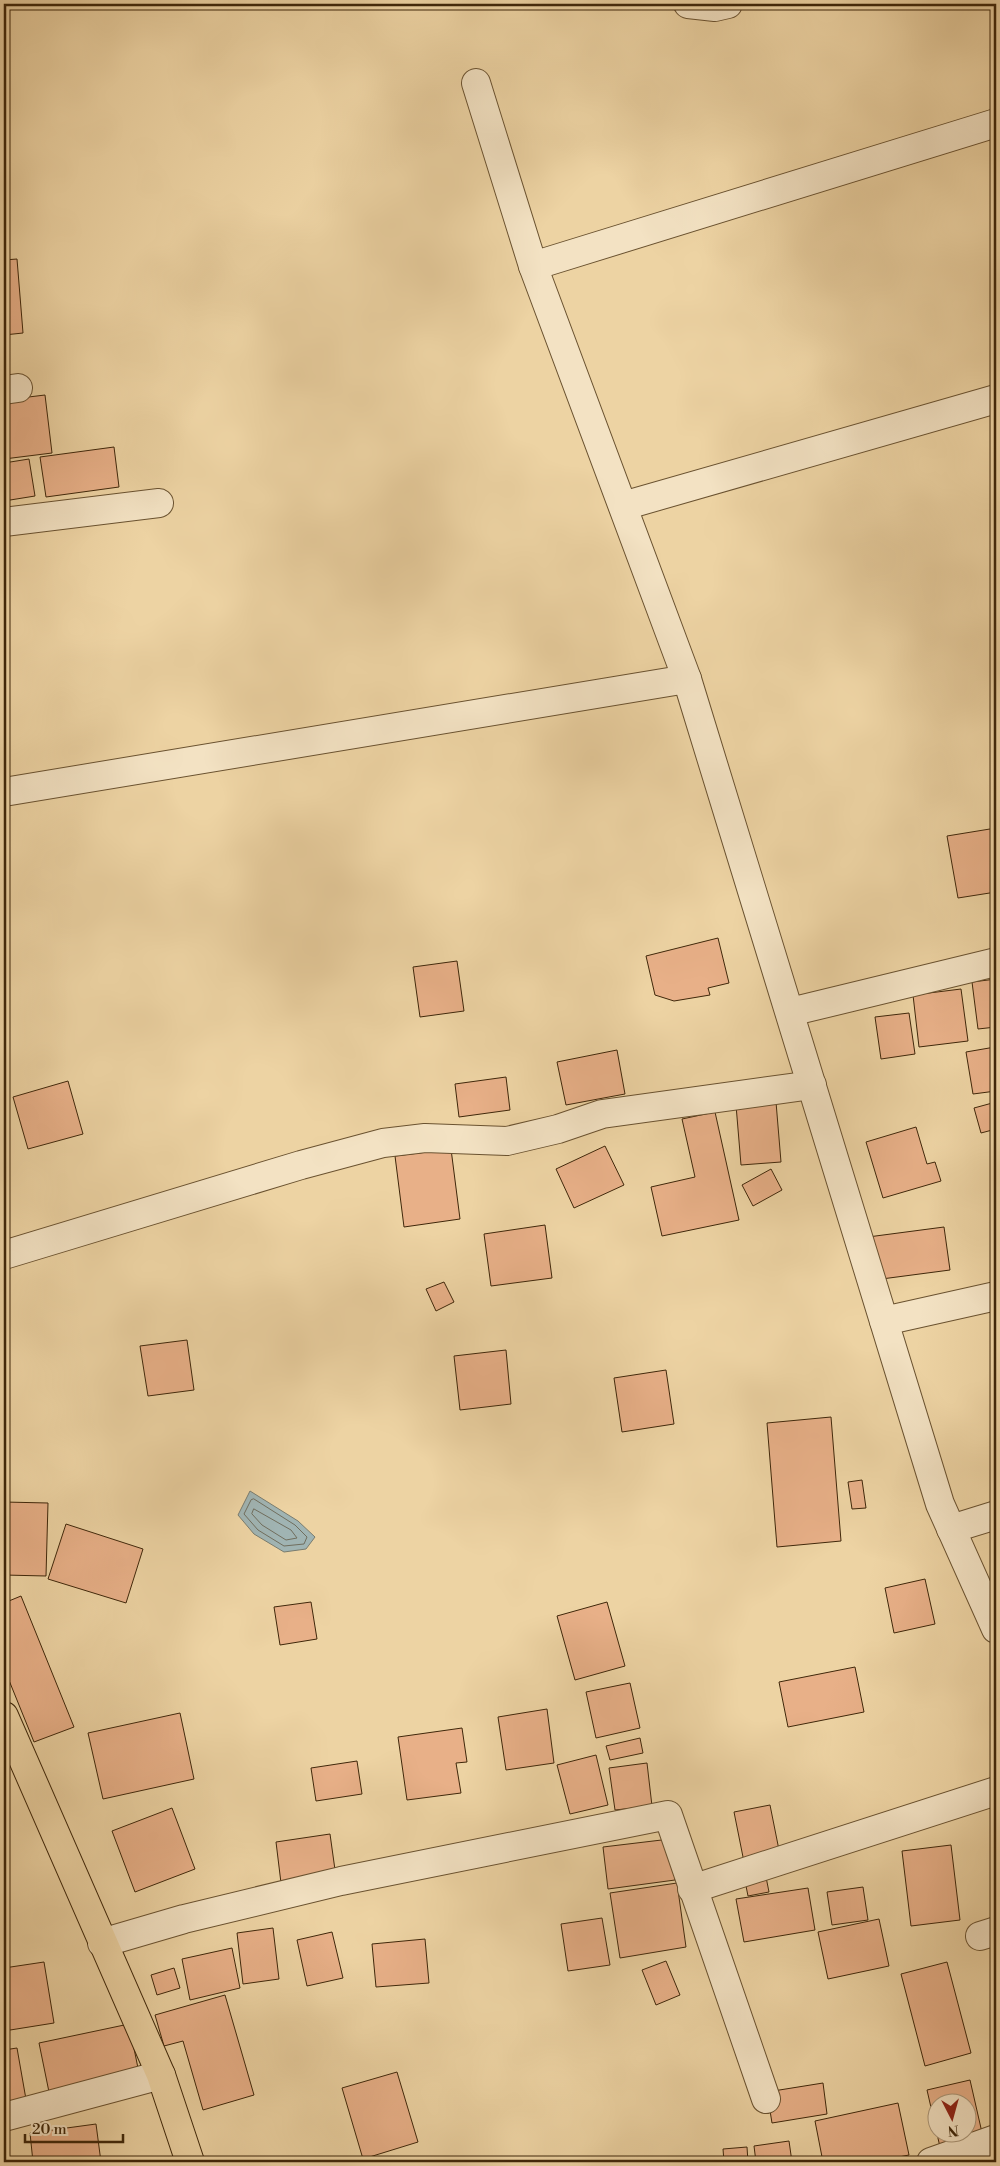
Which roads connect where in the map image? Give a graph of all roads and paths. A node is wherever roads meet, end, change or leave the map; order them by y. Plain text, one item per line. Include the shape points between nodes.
1 (688, 4) edge
2 (728, 4) edge
3 (476, 83) dead end
4 (996, 123) edge
5 (534, 266) junction
6 (996, 399) edge
7 (159, 503) dead end
8 (623, 506) junction
9 (4, 522) edge
10 (687, 679) junction
11 (4, 792) edge
12 (996, 962) edge
13 (790, 1012) junction
14 (812, 1085) junction
15 (4, 1255) edge
16 (996, 1296) edge
17 (884, 1321) junction
18 (996, 1515) edge
19 (951, 1529) junction
20 (996, 1629) edge
21 (4, 1716) edge
22 (996, 1791) edge
23 (692, 1890) junction
24 (102, 1943) junction
25 (162, 2075) junction
26 (766, 2099) dead end
27 (4, 2117) edge
28 (996, 2139) edge
29 (190, 2162) edge
30 (930, 2162) edge

1 - 2 street via 715,7
3 - 5 street
4 - 5 street
5 - 8 street
6 - 8 street
7 - 9 street
8 - 10 street
10 - 11 street
10 - 13 street
12 - 13 street
13 - 14 street
14 - 15 street via 602,1114 507,1141 425,1138 383,1143
14 - 17 street
16 - 17 street
17 - 19 street via 940,1504
18 - 19 street
19 - 20 street
21 - 24 main road
22 - 23 street
23 - 24 street via 668,1815 341,1881 184,1919
23 - 26 street
24 - 25 main road
25 - 27 street
25 - 29 main road
28 - 30 street

